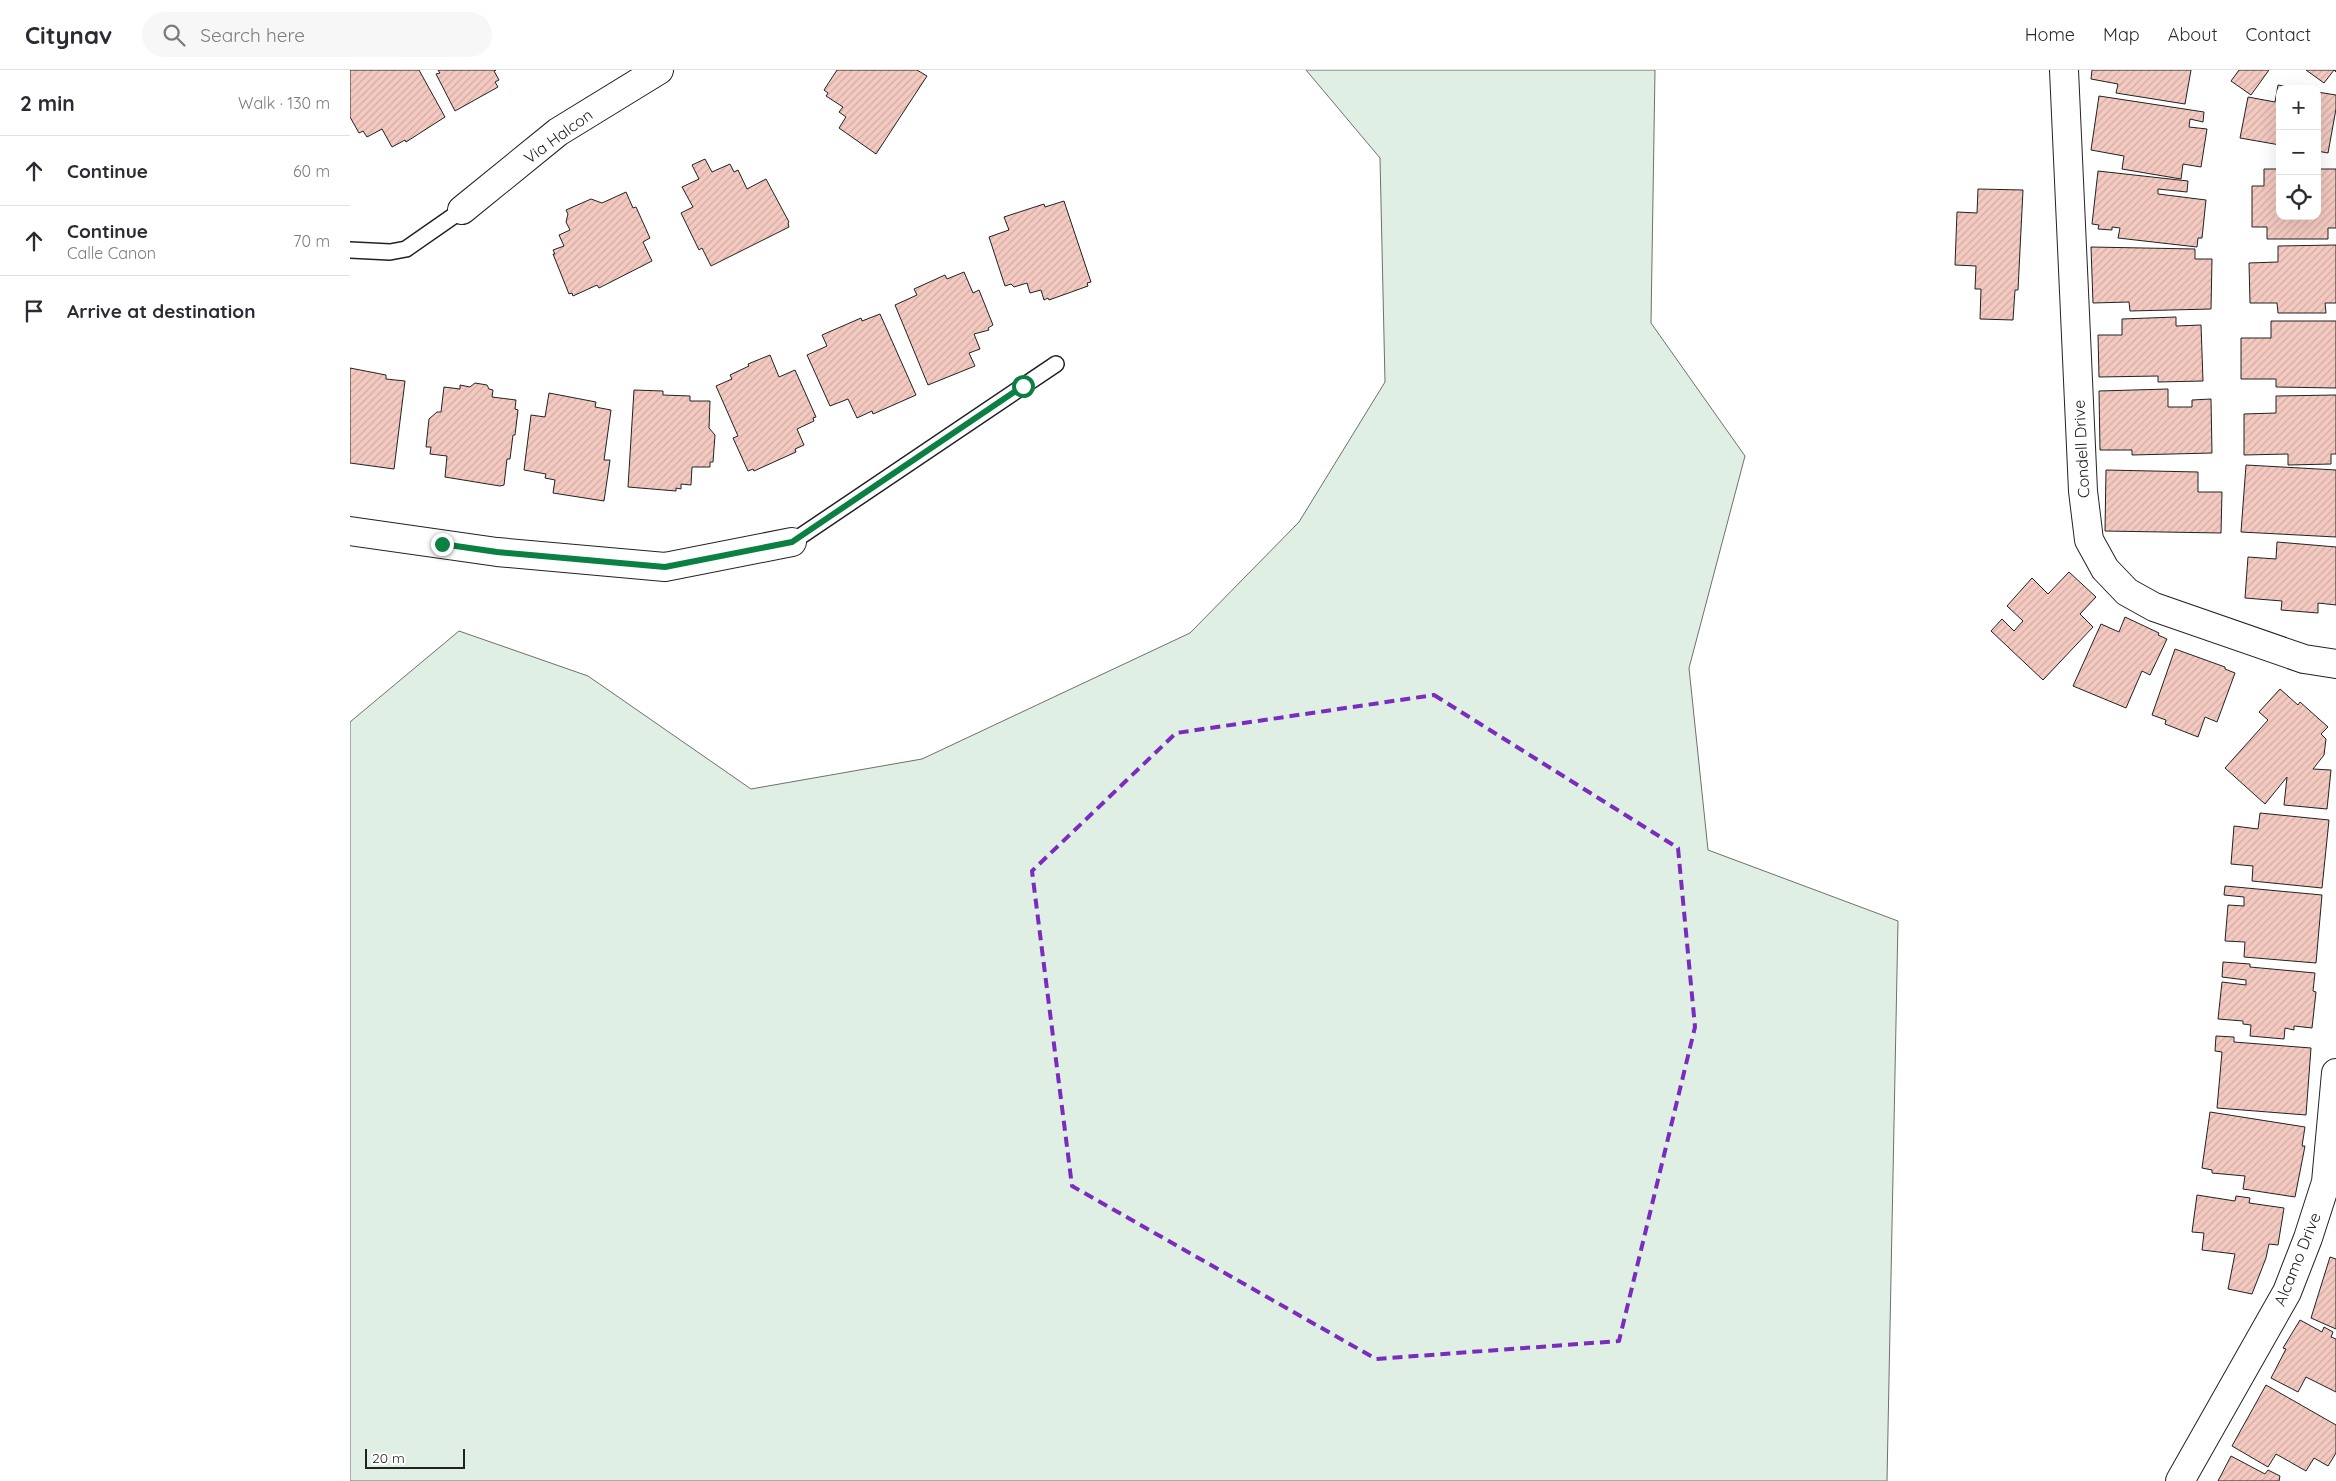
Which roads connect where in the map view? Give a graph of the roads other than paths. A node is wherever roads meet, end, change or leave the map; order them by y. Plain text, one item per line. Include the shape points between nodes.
1 (659, 70) edge
2 (2064, 70) edge
3 (462, 210) joint
4 (350, 250) edge
5 (1056, 364) dead end
6 (350, 531) edge
7 (792, 542) joint
8 (2336, 664) edge
9 (2336, 1073) edge
10 (2180, 1481) edge

1 - 3 street, Via Halcon via 558,132
2 - 8 street, Condell Drive via 2083,491 2089,540 2105,569 2127,592 2154,607 2304,659
3 - 4 lane via 406,249 390,252
5 - 7 lane
6 - 7 street via 497,552 665,567
9 - 10 street, Alcamo Drive via 2326,1182 2308,1238 2287,1292

